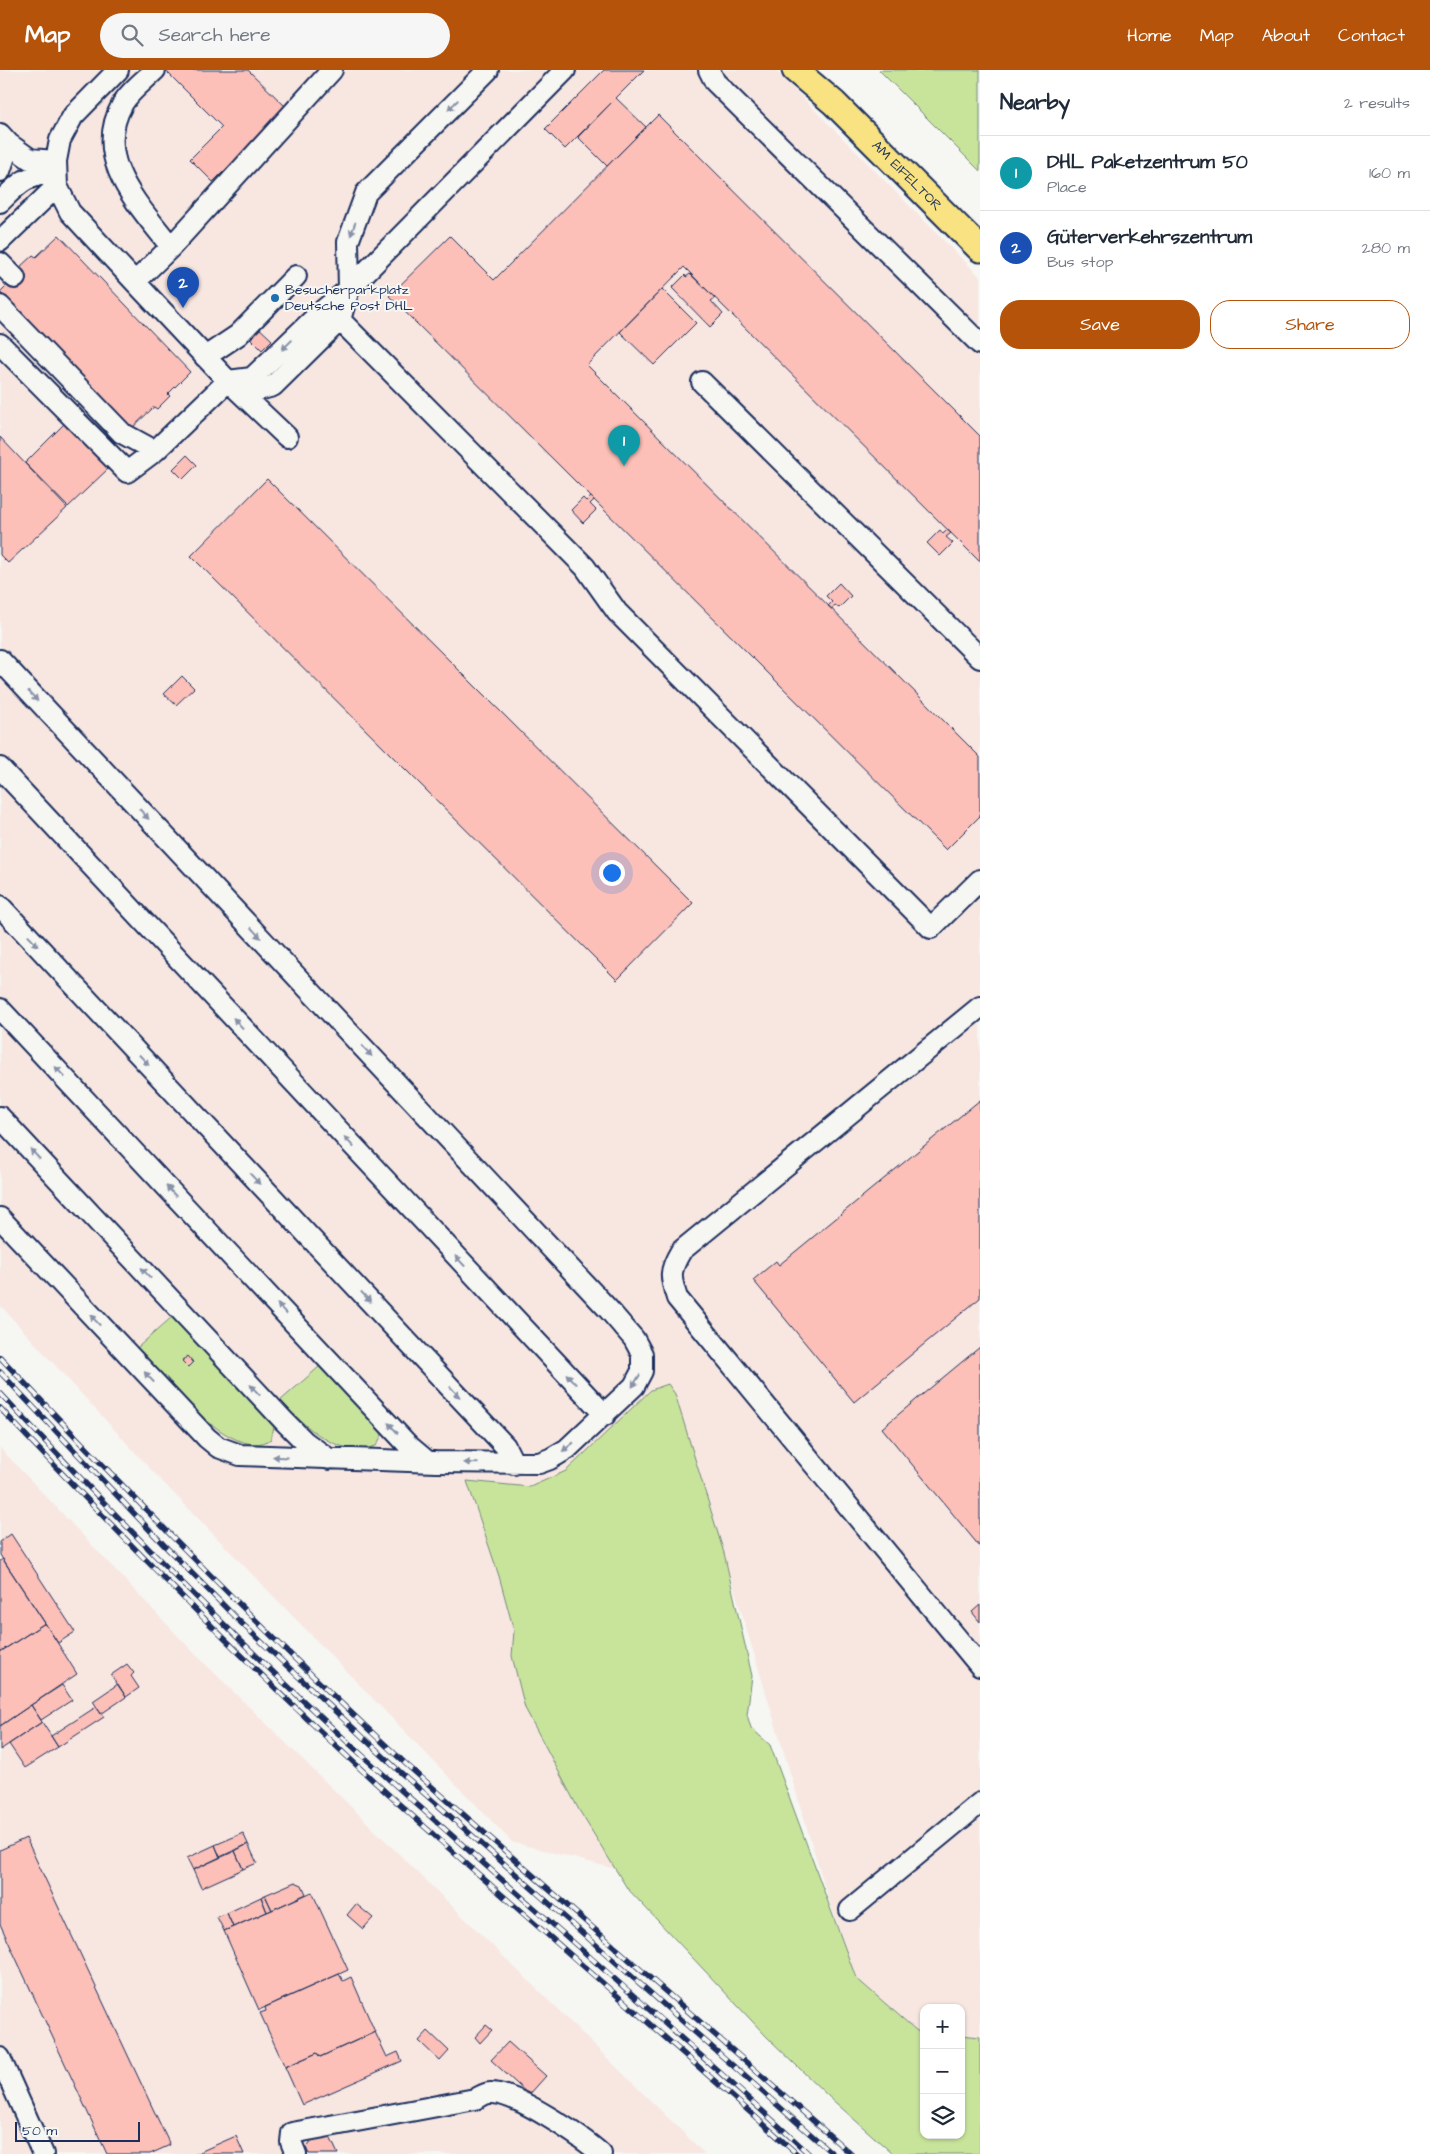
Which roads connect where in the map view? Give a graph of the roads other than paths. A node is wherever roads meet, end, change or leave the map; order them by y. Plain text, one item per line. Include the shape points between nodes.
1 (118, 70) edge
2 (155, 70) edge
3 (332, 70) edge
4 (488, 70) edge
5 (565, 70) edge
6 (710, 70) edge
7 (795, 70) edge
8 (807, 70) edge
9 (834, 103) junction
10 (5, 139) edge
11 (0, 171) edge
12 (56, 173) junction
13 (0, 202) edge
14 (0, 224) edge
15 (0, 241) edge
16 (171, 247) junction
17 (980, 249) edge
18 (0, 263) edge
19 (296, 276) dead end
20 (14, 278) dead end
21 (135, 282) junction
22 (349, 289) junction
23 (0, 306) edge
24 (340, 320) junction
25 (0, 344) edge
26 (980, 344) edge
27 (205, 356) junction
28 (228, 381) junction
29 (702, 382) dead end
30 (287, 437) dead end
31 (155, 451) junction
32 (980, 658) edge
33 (0, 660) edge
34 (0, 768) edge
35 (980, 880) edge
36 (0, 906) edge
37 (980, 1007) edge
38 (0, 1008) edge
39 (0, 1117) edge
40 (0, 1218) edge
41 (605, 1415) junction
42 (329, 1459) junction
43 (428, 1462) junction
44 (514, 1464) junction
45 (980, 1666) edge
46 (980, 1803) edge
47 (850, 1910) dead end
48 (0, 2058) edge
49 (42, 2154) edge
50 (296, 2154) edge
51 (601, 2154) edge

1 - 12 lane via 73,116 60,140
2 - 16 lane via 124,102 113,128 113,155 123,184
3 - 16 lane
4 -> 22 lane via 366,193 348,242
5 - 22 lane
6 - 26 lane via 714,82
7 - 9 main road, AM EIFELTOR
8 - 9 main road, AM EIFELTOR
9 - 17 main road, AM EIFELTOR
10 - 11 lane
10 - 12 lane via 30,159
12 - 13 lane via 35,174 20,182
12 - 14 lane
12 - 15 lane
12 - 21 lane via 70,212
16 - 21 lane
18 - 20 lane
19 - 27 lane via 238,335
21 - 27 lane
22 - 24 lane
22 -> 28 lane via 252,378
23 - 31 lane via 122,433
24 - 28 lane via 273,386 255,391
24 - 35 lane via 585,567 617,612 932,928
25 - 31 lane via 127,472
27 - 28 lane
28 - 30 lane
28 - 31 lane
29 - 32 lane
33 -> 41 lane via 634,1338 642,1354 642,1371 634,1386
41 -> 34 lane
36 -> 44 lane via 505,1446
37 - 45 lane via 682,1251 672,1266 672,1283 677,1298
43 -> 38 lane
42 -> 39 lane via 284,1421
42 -> 40 lane via 240,1455 218,1447
41 -> 44 lane via 550,1460
42 - 43 lane
44 -> 43 lane
46 - 47 lane
48 - 49 lane
50 - 51 lane via 291,2142 292,2133 476,2099 489,2093 509,2096 588,2142

